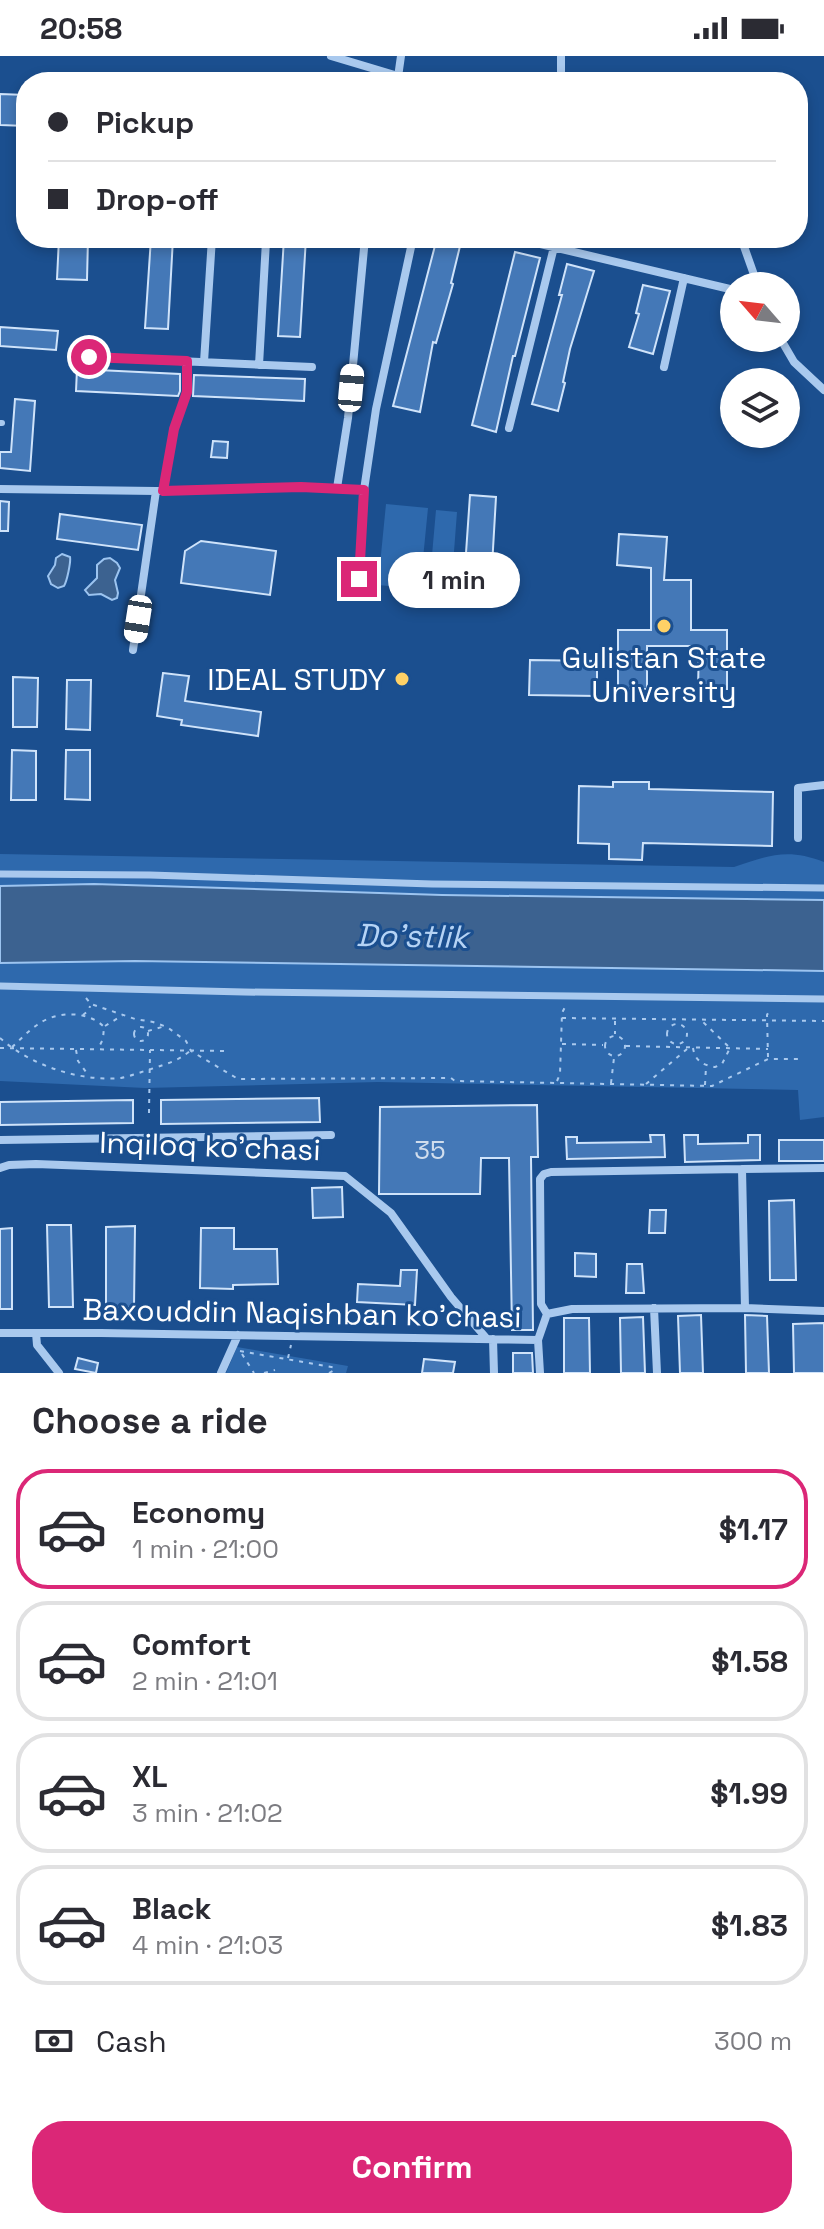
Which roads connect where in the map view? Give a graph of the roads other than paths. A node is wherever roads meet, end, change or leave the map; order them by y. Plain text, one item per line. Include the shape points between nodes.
1 (331, 56) edge
2 (380, 71) joint
3 (383, 72) edge
4 (211, 248) edge
5 (266, 248) edge
6 (364, 248) edge
7 (411, 248) edge
8 (554, 248) edge
9 (558, 248) edge
10 (745, 248) edge
11 (753, 272) edge
12 (684, 278) junction
13 (720, 287) edge
14 (788, 352) edge
15 (89, 357) dead end
16 (187, 361) junction
17 (204, 362) junction
18 (259, 365) junction
19 (312, 367) dead end
20 (664, 367) dead end
21 (824, 390) edge
22 (509, 428) dead end
23 (337, 488) junction
24 (0, 489) edge
25 (364, 490) junction
26 (159, 491) junction
27 (359, 579) dead end
28 (133, 650) dead end
29 (824, 785) edge
30 (798, 838) dead end
31 (0, 874) edge
32 (824, 888) edge
33 (0, 986) edge
34 (824, 999) edge
35 (331, 1135) dead end
36 (0, 1140) edge
37 (0, 1168) edge
38 (824, 1168) edge
39 (742, 1169) junction
40 (654, 1308) junction
41 (745, 1308) junction
42 (824, 1311) edge
43 (547, 1314) junction
44 (0, 1333) edge
45 (36, 1333) junction
46 (238, 1335) junction
47 (490, 1339) junction
48 (538, 1340) junction
49 (59, 1373) edge
50 (221, 1373) edge
51 (494, 1373) edge
52 (540, 1373) edge
53 (657, 1373) edge

1 - 2 street
2 - 3 street
4 - 17 street
5 - 18 street
6 - 23 street
7 - 25 street
8 - 22 street
9 - 12 street
10 - 11 street
12 - 13 street
12 - 20 street
14 - 21 street
15 - 16 street
16 - 17 street
16 - 26 street via 187,392
17 - 18 street
18 - 19 street
23 - 25 street
23 - 26 street
24 - 26 street
25 - 27 street
26 - 28 street
29 - 30 street via 798,788
31 - 32 street
33 - 34 street
35 - 36 street
37 - 47 street, Inqiloq ko'chasi via 36,1164 345,1176 391,1213 451,1297
38 - 39 street
39 - 41 street
39 - 43 street via 544,1174 541,1304
40 - 41 street, Baxouddin Naqishban ko'chasi
40 - 43 street, Baxouddin Naqishban ko'chasi
40 - 53 street
41 - 42 street, Baxouddin Naqishban ko'chasi
43 - 48 street, Baxouddin Naqishban ko'chasi
44 - 45 street, Baxouddin Naqishban ko'chasi
45 - 46 street, Baxouddin Naqishban ko'chasi
45 - 49 street via 37,1345
46 - 47 street, Baxouddin Naqishban ko'chasi
46 - 50 street via 236,1350
47 - 48 street, Baxouddin Naqishban ko'chasi
47 - 51 street
48 - 52 street

